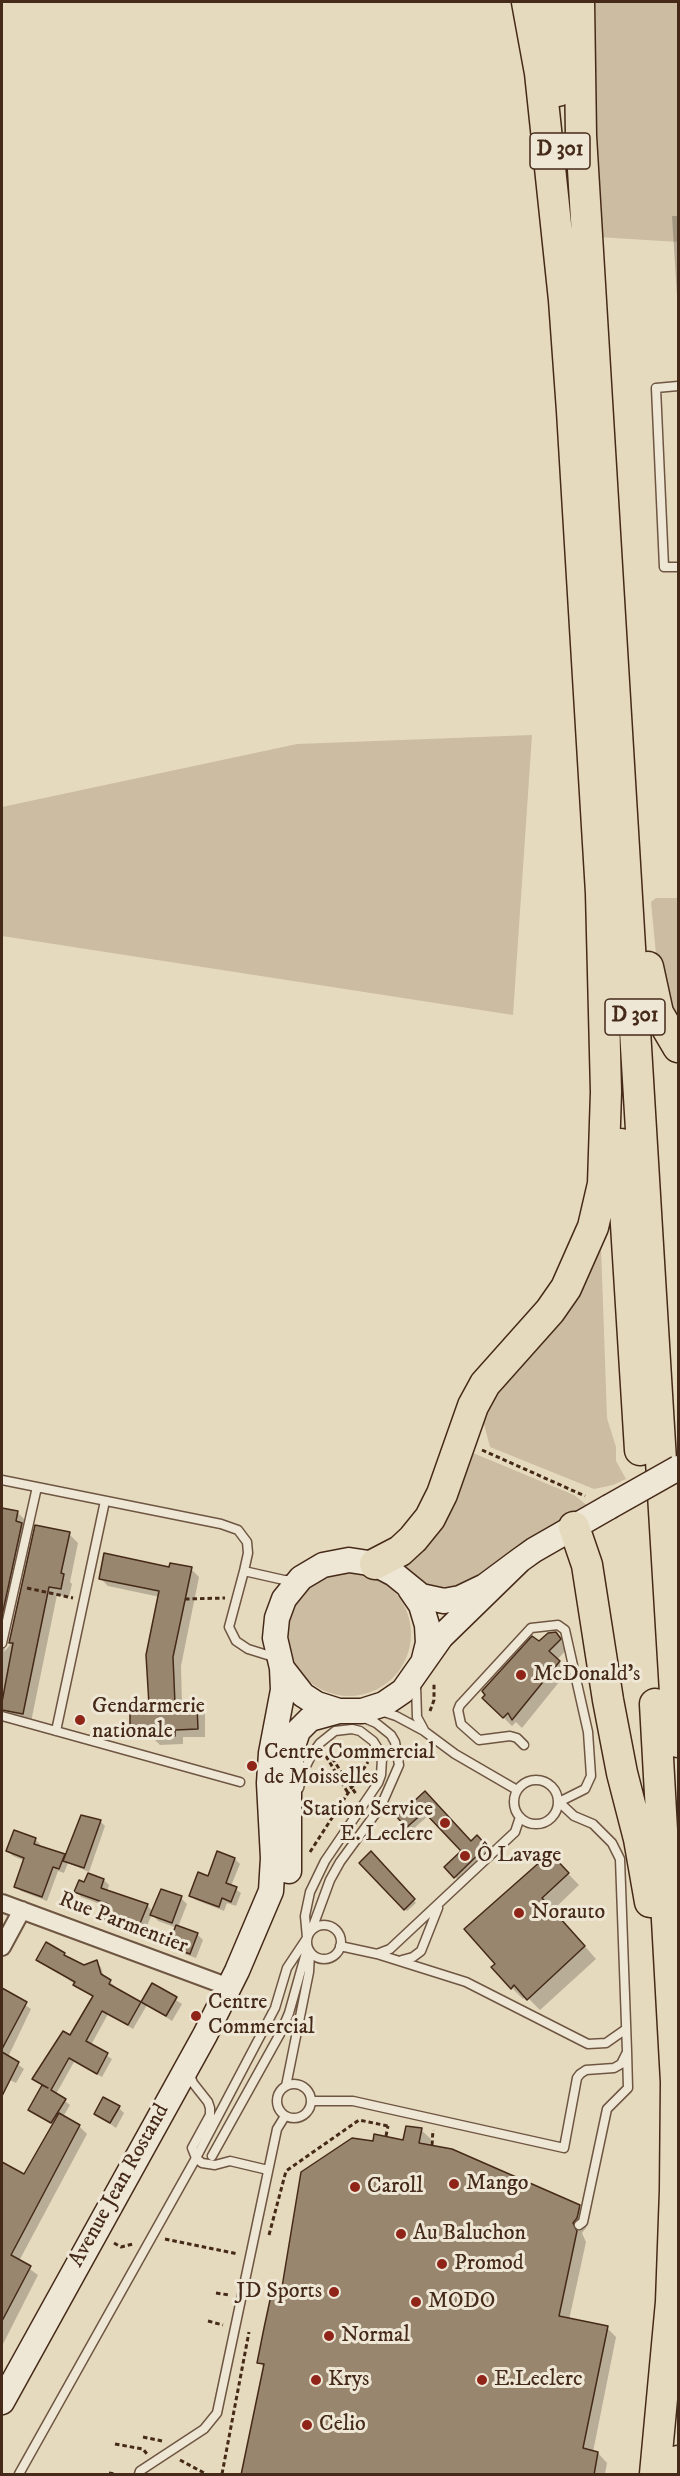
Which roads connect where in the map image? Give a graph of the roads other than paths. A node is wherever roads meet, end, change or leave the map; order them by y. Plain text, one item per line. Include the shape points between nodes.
1 (527, 2) edge
2 (556, 2) edge
3 (579, 2) edge
4 (578, 296) junction
5 (678, 386) edge
6 (678, 567) edge
7 (601, 893) junction
8 (655, 1004) junction
9 (678, 1031) edge
10 (678, 1047) edge
11 (678, 1468) edge
12 (2, 1480) edge
13 (37, 1487) junction
14 (105, 1501) junction
15 (574, 1527) junction
16 (520, 1560) junction
17 (375, 1564) junction
18 (244, 1571) junction
19 (301, 1578) junction
20 (410, 1589) junction
21 (2, 1643) edge
22 (280, 1663) junction
23 (420, 1668) junction
24 (372, 1708) junction
25 (339, 1711) junction
26 (2, 1716) edge
27 (56, 1731) junction
28 (424, 1731) junction
29 (678, 1742) edge
30 (524, 1745) dead end
31 (240, 1782) dead end
32 (517, 1790) junction
33 (559, 1802) junction
34 (520, 1817) junction
35 (289, 1877) junction
36 (2, 1903) edge
37 (438, 1905) junction
38 (22, 1910) junction
39 (312, 1929) junction
40 (307, 1938) junction
41 (340, 1946) junction
42 (2, 1947) edge
43 (309, 1951) junction
44 (377, 1954) junction
45 (399, 1961) junction
46 (233, 1979) junction
47 (626, 2029) junction
48 (627, 2051) junction
49 (188, 2066) junction
50 (286, 2086) junction
51 (311, 2101) junction
52 (285, 2116) junction
53 (212, 2156) dead end
54 (196, 2158) junction
55 (268, 2170) junction
56 (579, 2225) dead end
57 (2, 2401) edge
58 (678, 2461) edge
59 (18, 2475) edge
60 (139, 2475) edge
61 (647, 2475) edge
62 (655, 2475) edge
63 (677, 2475) edge

1 - 4 highway
2 - 4 highway, D 301
3 - 4 highway, D 301
4 - 7 highway, D 301
4 - 8 highway via 647,964
4 - 29 highway, D 301
5 - 6 lane via 656,388 664,567
7 - 17 highway via 605,1152 600,1202 586,1246 550,1311 485,1384 430,1518 400,1551
7 - 62 highway, D 301 via 621,1136 676,2082 671,2302
8 - 9 highway
8 - 10 highway
11 - 15 street, bridge
12 - 13 lane
13 - 14 lane
13 - 21 lane
14 - 18 lane via 238,1530 247,1542
14 - 27 lane
15 - 16 street
15 - 61 highway via 587,1565 608,1700 648,1884 654,1947 661,2121 656,2340
16 - 20 street via 479,1590 460,1598 431,1599
16 - 23 street via 441,1636
17 - 19 street via 349,1560 332,1563
17 - 20 street
18 - 19 lane via 284,1580
18 - 22 lane via 229,1628 231,1636 248,1649
19 - 22 street via 284,1599 277,1618 275,1638
20 - 23 street via 421,1605 427,1625 428,1643
22 - 25 street via 303,1695
22 - 46 street, Avenue Jean Rostand via 283,1690 269,1783 273,1883
23 - 24 street via 403,1691
23 - 28 lane via 415,1696 417,1717
24 - 25 street
24 - 28 lane
25 - 35 street, Avenue Jean Rostand via 310,1719 298,1731 294,1743
25 - 39 lane via 366,1718 384,1729 395,1742 399,1765 381,1806 330,1880
26 - 27 lane
27 - 31 lane
28 - 32 lane
30 - 33 lane via 510,1736 479,1740 461,1724 458,1710 531,1628 558,1625 565,1630 588,1732 591,1776 585,1789
32 - 33 lane via 526,1782 541,1780 554,1788
32 - 34 lane via 514,1805
33 - 34 lane via 554,1816 544,1823 531,1824
33 - 47 lane via 574,1816 593,1824 612,1843 620,1859
34 - 37 lane via 515,1832
35 - 40 lane via 302,1774 328,1735 344,1729 360,1731 380,1752 381,1775 325,1861 310,1892 305,1916
35 - 46 street, Avenue Jean Rostand via 277,1906
36 - 38 street, Rue Parmentier
37 - 44 lane via 401,1941
37 - 45 lane via 421,1951
38 - 42 street
38 - 46 street, Rue Parmentier
39 - 40 lane
39 - 41 lane via 322,1925 333,1927
40 - 43 lane
40 - 54 lane via 287,1968 275,2008
41 - 43 lane via 335,1955 325,1959
41 - 44 lane
43 - 50 lane via 309,1972
43 - 53 lane via 281,2032
44 - 45 lane
45 - 47 lane via 466,1982 588,2044 606,2043
46 - 49 street, Avenue Jean Rostand
47 - 48 lane
48 - 51 lane via 621,2064 614,2068 580,2073 564,2148 352,2101
48 - 56 lane via 628,2088 607,2109 583,2222
49 - 54 lane via 193,2083 210,2108 192,2148
49 - 57 street, Avenue Jean Rostand
50 - 51 lane via 303,2086
50 - 52 lane via 277,2103
51 - 52 lane via 303,2116
52 - 55 lane via 277,2129
54 - 55 lane via 202,2163 230,2161
54 - 59 lane
55 - 60 lane via 217,2413 204,2429 140,2470
58 - 63 highway

